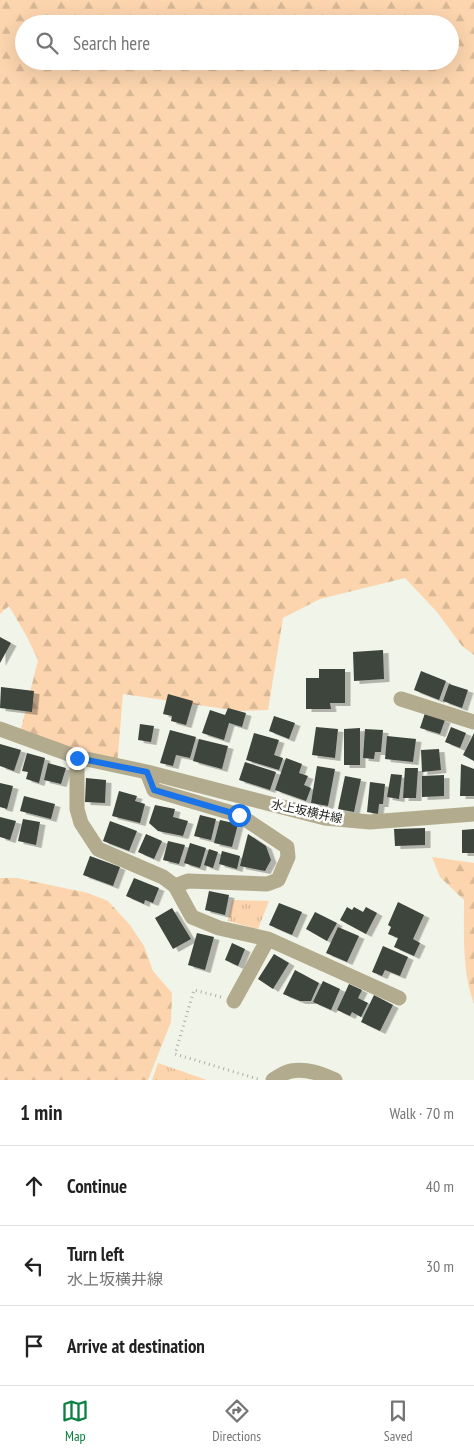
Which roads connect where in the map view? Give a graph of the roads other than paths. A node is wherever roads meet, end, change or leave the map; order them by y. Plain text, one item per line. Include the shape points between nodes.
1 (401, 699) dead end
2 (474, 722) edge
3 (0, 730) edge
4 (77, 758) junction
5 (147, 772) junction
6 (474, 814) edge
7 (175, 886) junction
8 (268, 939) junction
9 (399, 998) dead end
10 (234, 1001) road end
11 (273, 1080) edge
12 (335, 1080) edge

1 - 2 street
3 - 4 street, 水上坂横井線
4 - 5 street, 水上坂横井線
4 - 7 street via 77,810 81,823 98,848 163,877
5 - 6 street, 水上坂横井線 via 325,818 370,822
5 - 7 street via 154,790 239,815 287,847 288,857 278,880 267,884 188,881
7 - 8 street via 192,917 219,928
8 - 9 street
8 - 10 street
11 - 12 street via 290,1071 305,1070

